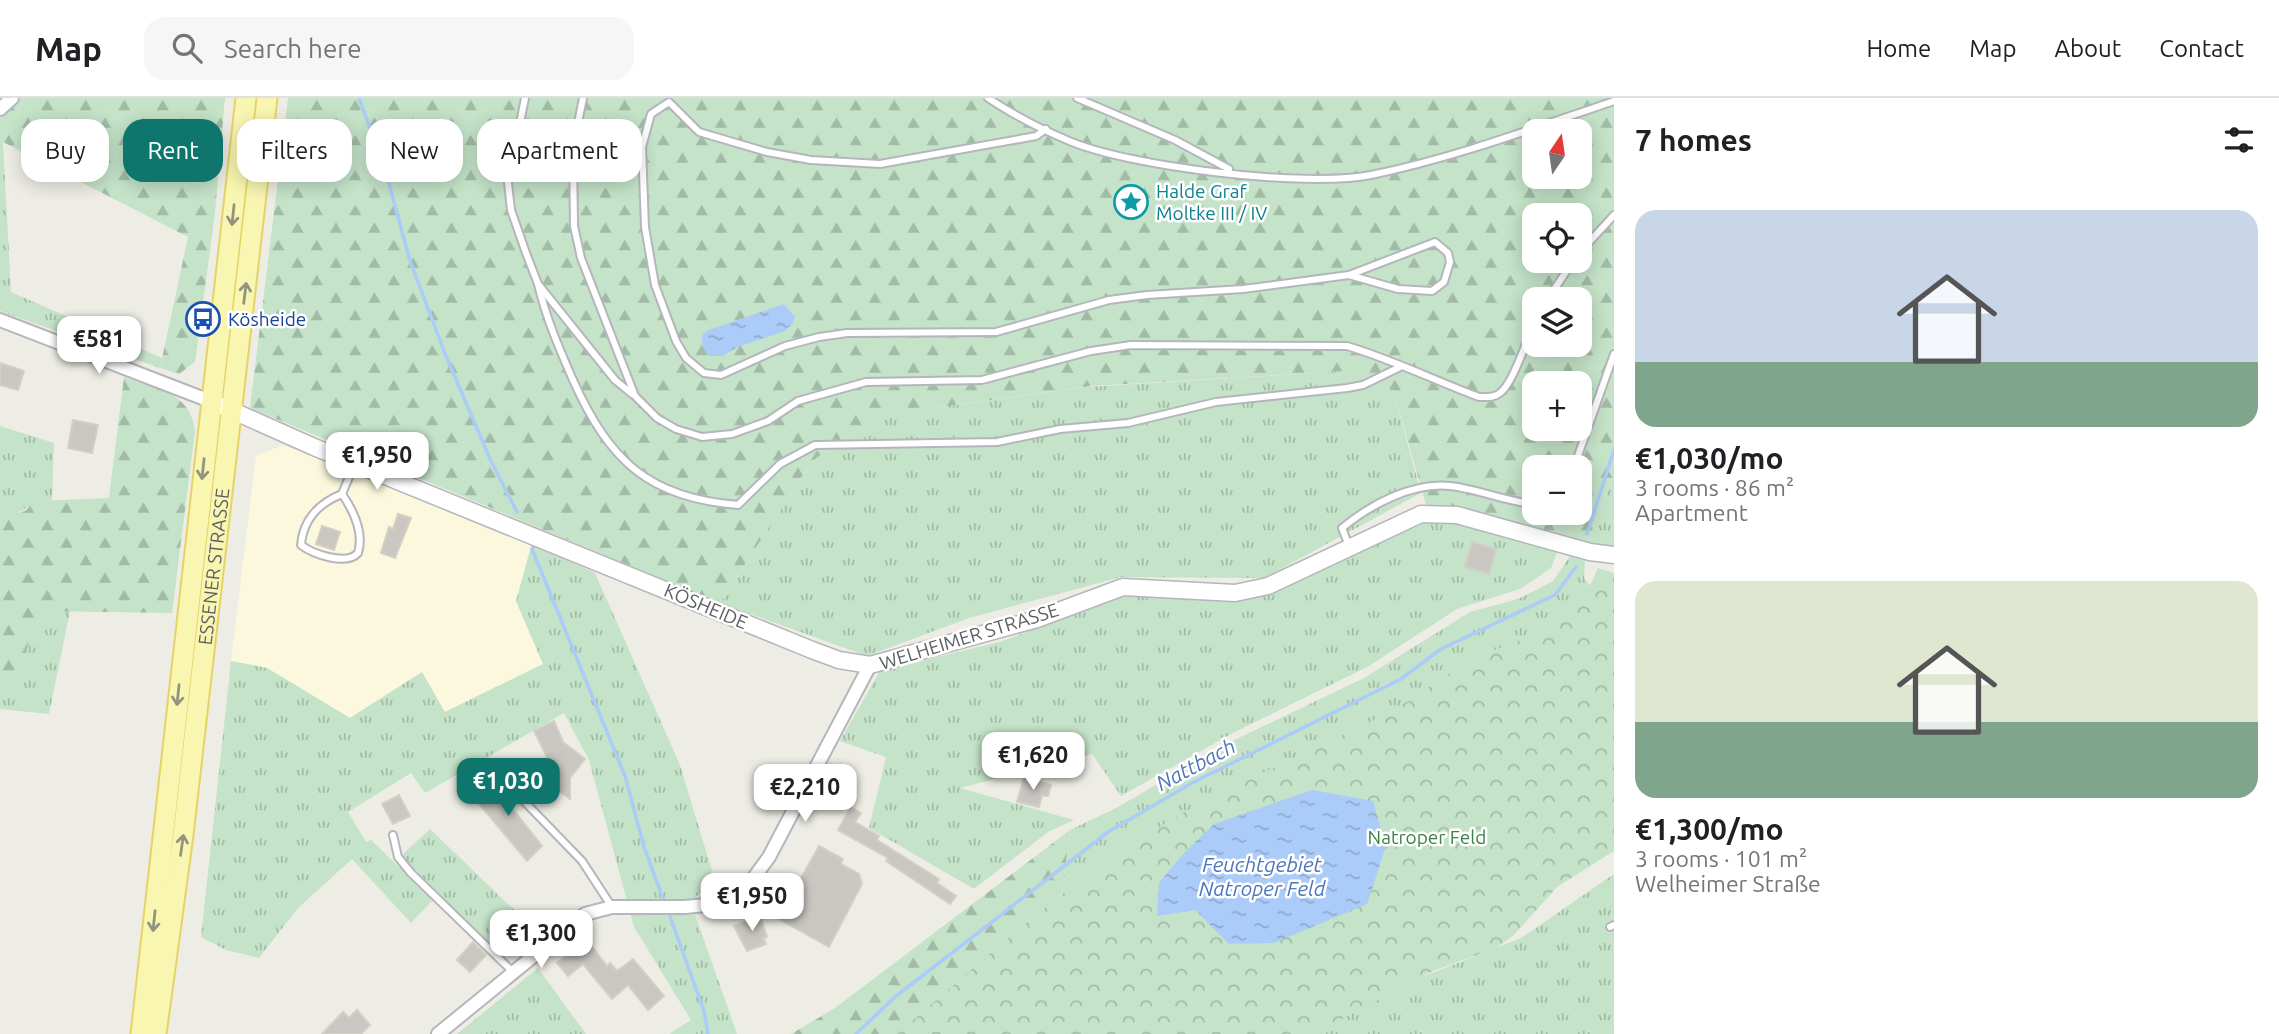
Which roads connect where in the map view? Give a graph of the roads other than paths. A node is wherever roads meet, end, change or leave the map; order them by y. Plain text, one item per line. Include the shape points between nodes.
1 (12, 98) edge
2 (246, 98) edge
3 (267, 98) edge
4 (525, 98) edge
5 (583, 98) edge
6 (988, 98) edge
7 (1077, 98) edge
8 (1614, 101) edge
9 (0, 109) edge
10 (1046, 129) junction
11 (1233, 172) junction
12 (1614, 215) edge
13 (1592, 239) edge
14 (1349, 275) junction
15 (538, 284) junction
16 (0, 320) edge
17 (1522, 352) edge
18 (1614, 354) edge
19 (1400, 367) junction
20 (635, 396) junction
21 (211, 401) junction
22 (231, 410) junction
23 (1578, 455) edge
24 (355, 463) junction
25 (342, 494) junction
26 (1522, 501) edge
27 (1349, 546) junction
28 (1614, 555) edge
29 (870, 665) junction
30 (521, 798) dead end
31 (393, 835) dead end
32 (612, 908) junction
33 (513, 972) junction
34 (141, 1034) edge
35 (156, 1034) edge
36 (438, 1034) edge

1 - 9 street
2 -> 21 main road, ESSENER STRASSE
22 -> 3 main road, ESSENER STRASSE
4 - 15 lane via 508,183 511,210
5 - 20 lane via 573,148 574,226 599,310
6 - 10 lane
7 - 11 lane via 1175,140
8 - 11 lane via 1486,145 1369,175 1297,179
10 - 11 lane via 1068,141 1117,155
10 - 14 lane via 1036,136 880,164 845,163 767,152 717,139 699,132 669,102 660,106 652,114 642,147 645,227 655,285 686,358 704,373 721,375 785,346 847,333 996,332 1109,300
12 - 13 lane
14 - 14 lane via 1398,289 1432,291 1444,282 1450,262 1448,253 1435,242
15 - 19 lane via 549,327 589,417 624,462 671,492 717,503 738,505 780,464 815,444 997,442 1060,429 1128,423 1216,402 1347,388
15 - 20 lane via 615,380
16 - 21 street, KÖSHEIDE
17 - 19 lane via 1509,380 1493,397 1479,397
18 - 23 lane
19 - 20 lane via 1347,346 1131,345 982,380 866,382 798,401 768,421 732,434 702,437 657,418
21 - 22 street, KÖSHEIDE
21 -> 34 main road, ESSENER STRASSE
22 - 24 street, KÖSHEIDE
35 -> 22 main road, ESSENER STRASSE
24 - 25 lane
24 - 29 street, KÖSHEIDE via 812,650
25 - 25 lane via 313,511 301,545 310,552 349,558 358,553 361,544 352,508
26 - 27 lane via 1450,486 1408,491 1359,514 1342,528
27 - 28 street, WELHEIMER STRASSE via 1411,517 1443,513
27 - 29 street, WELHEIMER STRASSE via 1252,590 1122,587 1037,619
29 - 32 street, WELHEIMER STRASSE via 769,857 736,902
30 - 32 lane via 583,861
31 - 33 lane via 398,857 411,873
32 - 33 street, WELHEIMER STRASSE via 584,914
33 - 36 street, WELHEIMER STRASSE

